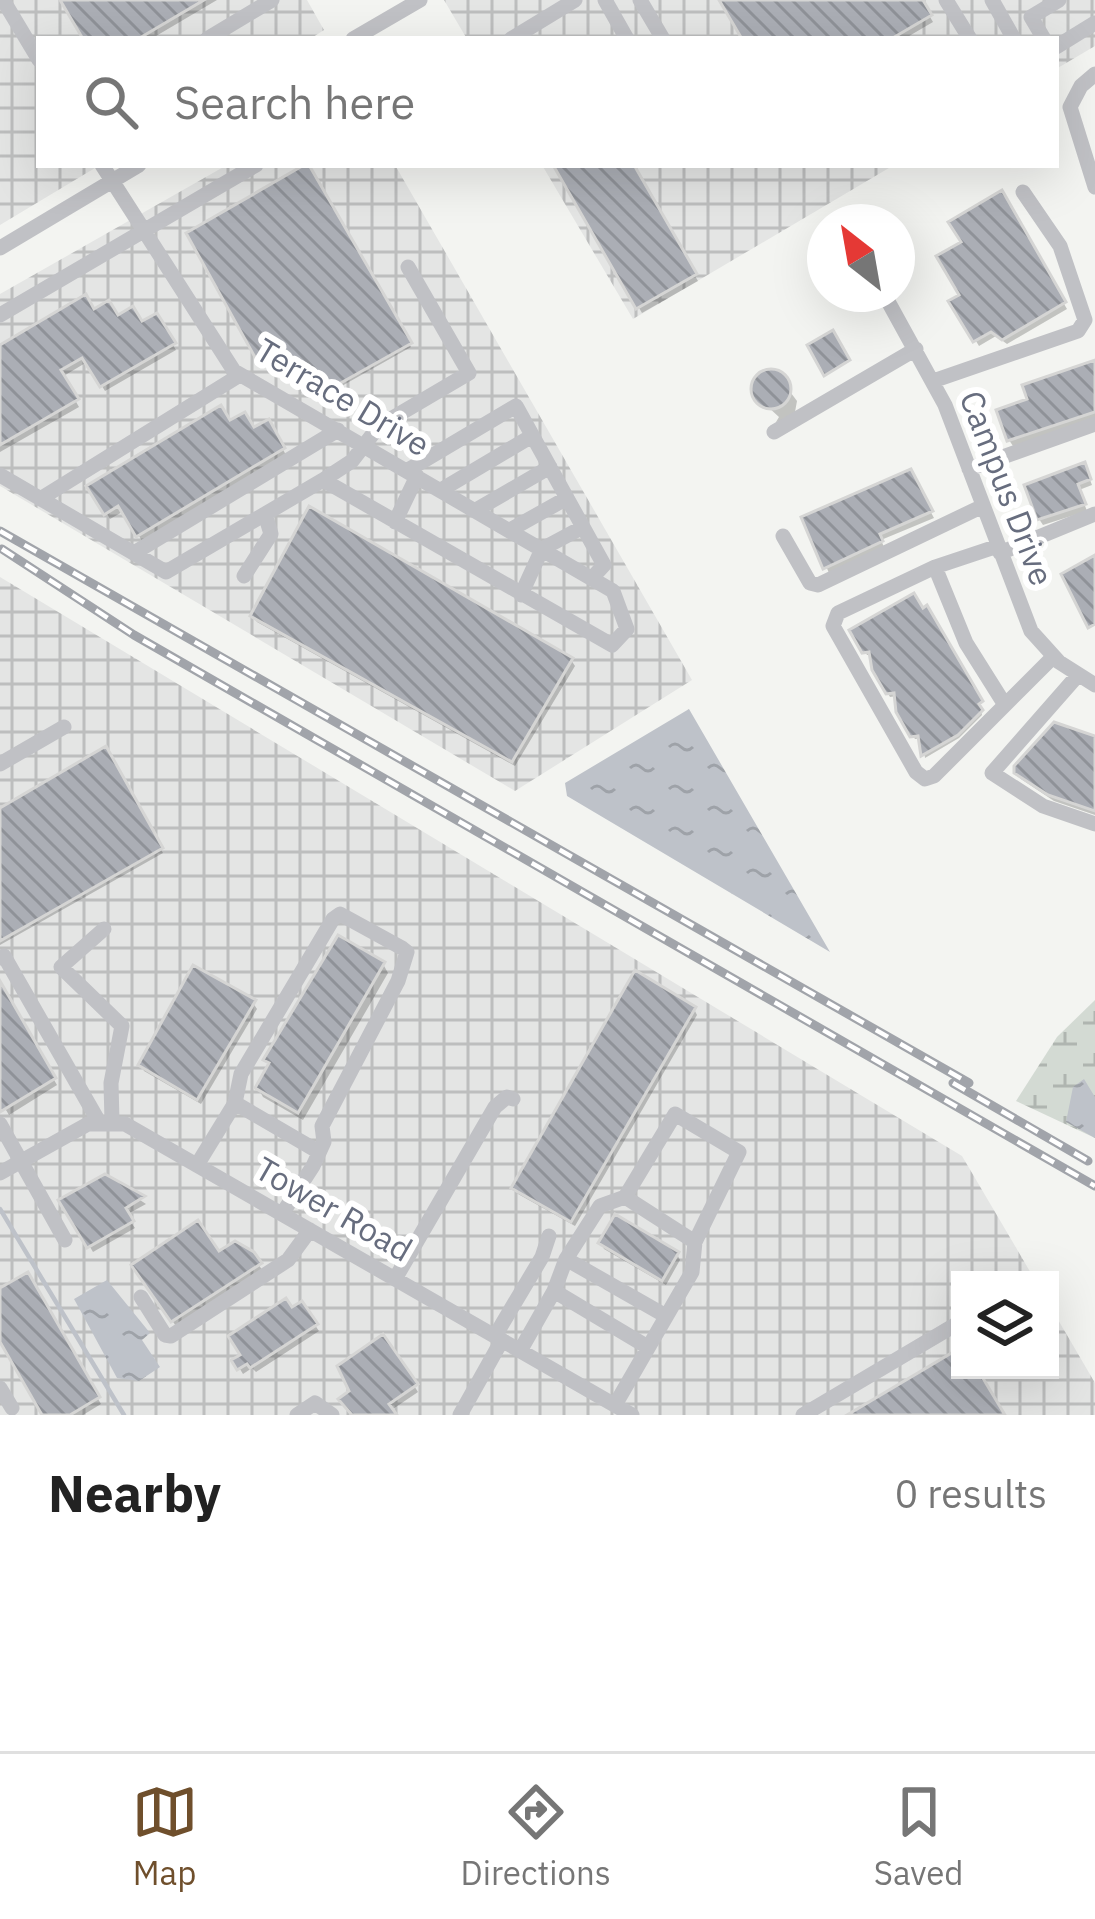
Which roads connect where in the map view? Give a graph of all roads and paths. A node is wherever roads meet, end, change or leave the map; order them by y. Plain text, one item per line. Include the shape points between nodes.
1 (3, 0) edge
2 (272, 0) edge
3 (420, 0) edge
4 (575, 0) edge
5 (605, 0) edge
6 (640, 0) edge
7 (946, 0) edge
8 (992, 0) edge
9 (1059, 0) edge
10 (1095, 23) edge
11 (212, 36) edge
12 (358, 36) edge
13 (516, 36) edge
14 (626, 36) edge
15 (661, 36) edge
16 (968, 36) edge
17 (1012, 36) edge
18 (1041, 36) edge
19 (1059, 45) edge
20 (36, 55) edge
21 (1095, 74) edge
22 (103, 168) edge
23 (134, 168) edge
24 (251, 168) edge
25 (111, 181) junction
26 (1095, 187) edge
27 (1023, 192) dead end
28 (142, 228) junction
29 (0, 248) edge
30 (408, 267) dead end
31 (894, 312) edge
32 (0, 315) edge
33 (916, 349) junction
34 (240, 375) junction
35 (932, 381) junction
36 (1095, 424) edge
37 (338, 430) junction
38 (773, 432) dead end
39 (532, 436) junction
40 (367, 446) junction
41 (550, 467) junction
42 (969, 469) junction
43 (413, 473) junction
44 (0, 475) edge
45 (323, 480) junction
46 (441, 490) junction
47 (567, 498) junction
48 (40, 499) junction
49 (983, 506) junction
50 (476, 510) junction
51 (265, 514) junction
52 (1095, 514) edge
53 (395, 522) junction
54 (583, 527) junction
55 (510, 530) junction
56 (783, 536) dead end
57 (542, 549) junction
58 (999, 549) junction
59 (134, 553) junction
60 (935, 567) junction
61 (244, 576) dead end
62 (592, 578) junction
63 (521, 595) junction
64 (1053, 657) junction
65 (1078, 675) junction
66 (1095, 685) edge
67 (1005, 705) junction
68 (64, 728) dead end
69 (0, 764) edge
70 (1095, 824) edge
71 (104, 929) dead end
72 (0, 958) edge
73 (514, 1100) dead end
74 (235, 1102) junction
75 (106, 1122) junction
76 (0, 1124) edge
77 (319, 1151) junction
78 (23, 1160) junction
79 (196, 1165) junction
80 (0, 1173) edge
81 (625, 1197) junction
82 (282, 1214) junction
83 (310, 1230) junction
84 (549, 1236) dead end
85 (65, 1240) dead end
86 (695, 1243) junction
87 (566, 1259) junction
88 (394, 1279) junction
89 (554, 1292) junction
90 (141, 1297) dead end
91 (665, 1316) junction
92 (951, 1327) edge
93 (499, 1338) junction
94 (646, 1346) junction
95 (520, 1351) junction
96 (0, 1388) edge
97 (12, 1408) dead end
98 (622, 1411) edge
99 (297, 1415) edge
100 (332, 1415) edge
101 (460, 1415) edge
102 (803, 1415) edge

1 - 20 street
2 - 11 street
3 - 12 street
4 - 13 street
5 - 14 street
6 - 15 street
7 - 16 street
8 - 17 street
9 - 18 street via 1031,17
10 - 19 street
21 - 26 street via 1070,107
22 - 25 street, Terrace Drive
23 - 25 street
24 - 28 street
25 - 28 street, Terrace Drive
25 - 29 street
27 - 35 street via 1060,246 1085,320 1078,331
28 - 32 street
28 - 34 street, Terrace Drive
30 - 40 street via 470,374 379,426
31 - 33 street, Campus Drive
33 - 35 street, Campus Drive
33 - 38 street
34 - 37 street, Terrace Drive
34 - 48 street
35 - 42 street, Campus Drive
36 - 42 street
37 - 40 street, Terrace Drive
37 - 59 street
39 - 41 street
39 - 43 street via 516,406
39 - 46 street
40 - 43 street, Terrace Drive
40 - 45 street
41 - 47 street
41 - 50 street
42 - 49 street, Campus Drive
43 - 46 street, Terrace Drive
43 - 53 street
44 - 48 street
45 - 51 street
45 - 53 street
46 - 50 street, Terrace Drive
47 - 54 street
47 - 55 street
48 - 59 street
49 - 56 street via 818,585
49 - 58 street, Campus Drive
50 - 55 street, Terrace Drive
51 - 59 street via 166,572
51 - 61 street via 271,534
52 - 58 street
53 - 63 street
54 - 57 street
54 - 62 street via 604,565
55 - 57 street, Terrace Drive
57 - 62 street, Terrace Drive
57 - 63 street
58 - 60 street
58 - 64 street, Campus Drive via 1031,631
60 - 67 street via 966,643
60 - 67 street via 838,613 833,626 925,779
62 - 63 street, Terrace Drive via 614,591 626,629 612,645
64 - 65 street, Campus Drive
64 - 67 street
65 - 66 street, Campus Drive
65 - 70 street via 992,773 1042,806
68 - 69 street
71 - 75 street via 61,967 122,1026
72 - 75 street
73 - 88 street via 495,1107
74 - 77 street
74 - 77 street via 241,1074 336,916 402,948 398,980 322,1126
74 - 79 street
75 - 78 street
75 - 79 street, Tower Road via 125,1124
76 - 78 street
77 - 82 street
78 - 80 street
78 - 85 street
79 - 82 street, Tower Road
81 - 86 street
81 - 86 street via 675,1114 739,1152
81 - 87 street via 600,1206
82 - 83 street, Tower Road
83 - 88 street, Tower Road
83 - 90 street via 288,1260 171,1336
84 - 93 street
86 - 91 street via 692,1272
87 - 89 street
87 - 91 street
88 - 93 street, Tower Road
89 - 94 street
89 - 95 street
91 - 94 street
92 - 102 street
93 - 95 street, Tower Road
93 - 101 street
94 - 98 street
95 - 98 street, Tower Road
96 - 97 street
99 - 100 street via 315,1403

